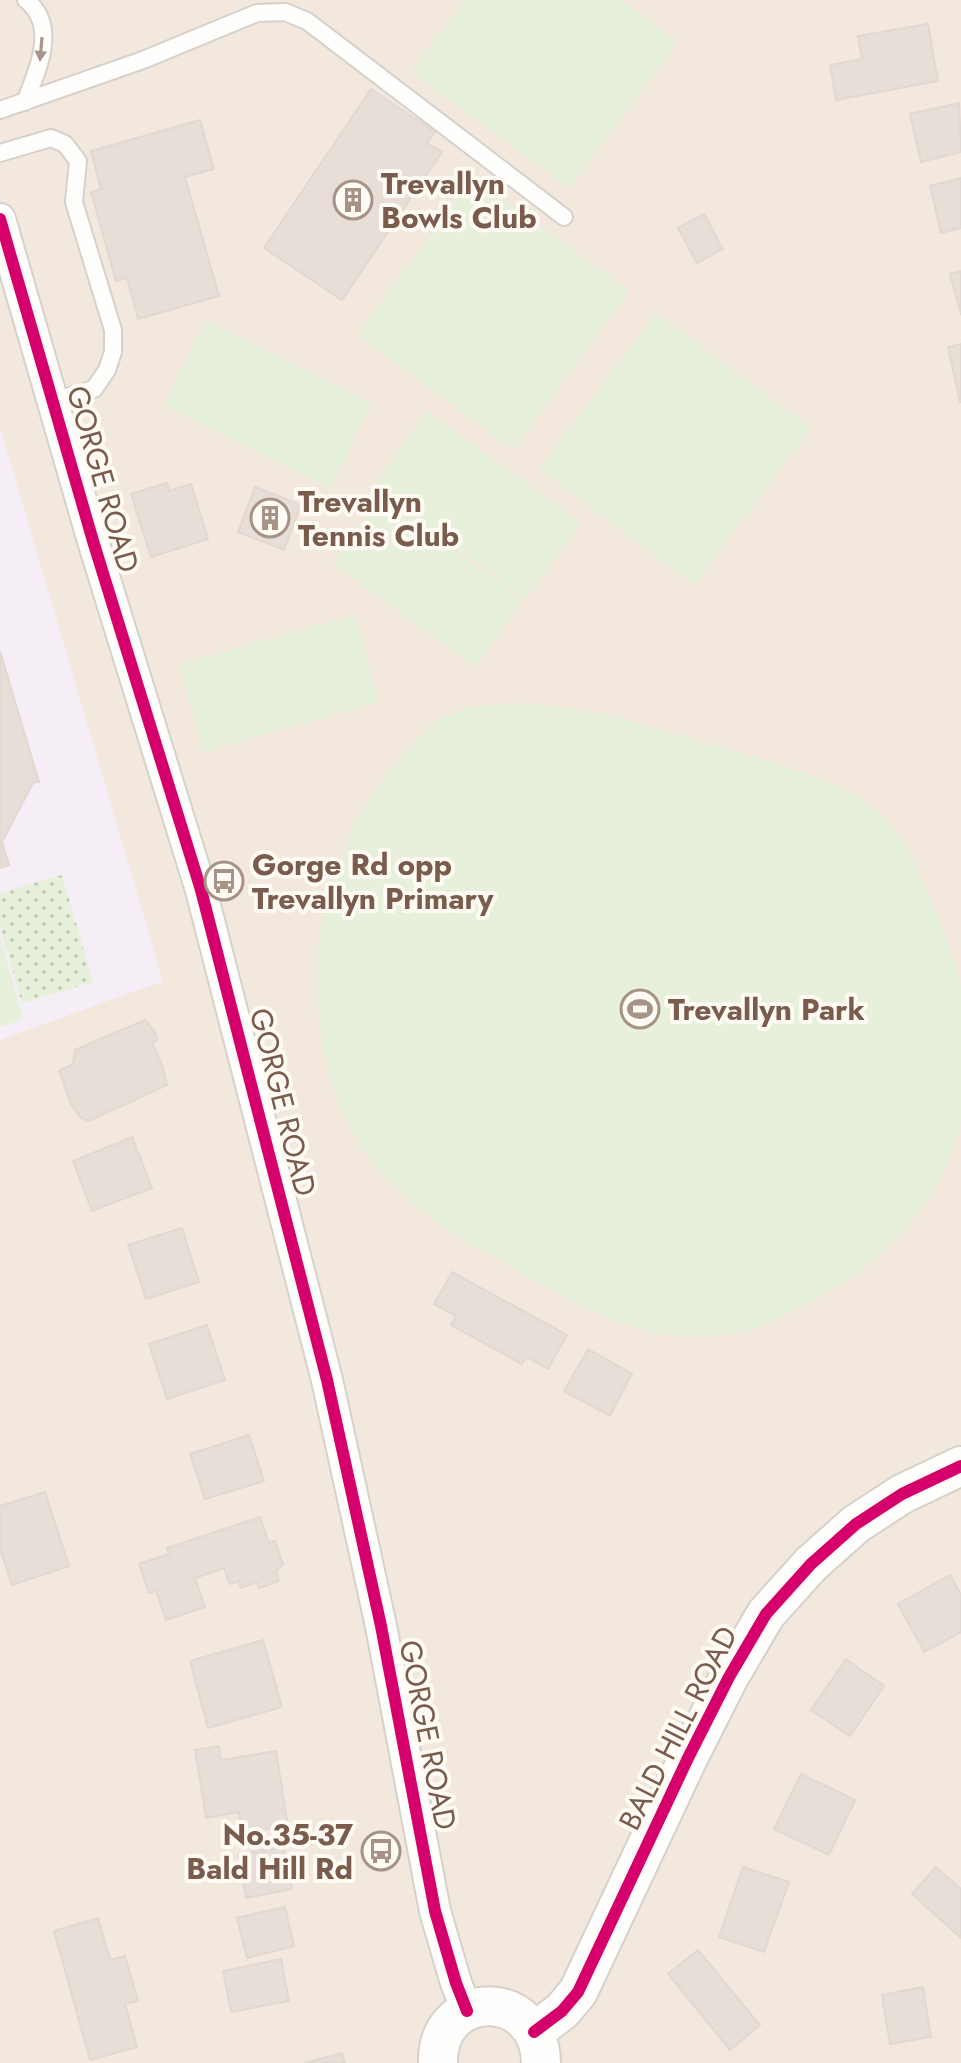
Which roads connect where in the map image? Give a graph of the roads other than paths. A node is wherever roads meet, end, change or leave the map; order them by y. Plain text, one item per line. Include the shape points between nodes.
1 (26, 0) edge
2 (25, 102) junction
3 (0, 110) edge
4 (0, 153) edge
5 (564, 217) dead end
6 (0, 219) edge
7 (53, 401) junction
8 (961, 1466) edge
9 (467, 2011) junction
10 (538, 2047) edge
11 (438, 2063) edge

1 -> 2 lane via 42,27 42,57
2 - 3 lane
2 - 5 lane via 257,13 285,12 307,21
4 - 7 lane via 51,138 65,144 78,161 74,202 113,330 113,352 94,389
6 - 7 street, GORGE ROAD
7 - 9 street, GORGE ROAD via 201,890 280,1193 353,1493 435,1911
8 - 10 street, BALD HILL ROAD via 902,1494 856,1524 766,1614 688,1758 578,1992
9 - 10 street via 482,2006 512,2011 525,2019
9 - 11 street via 443,2035

